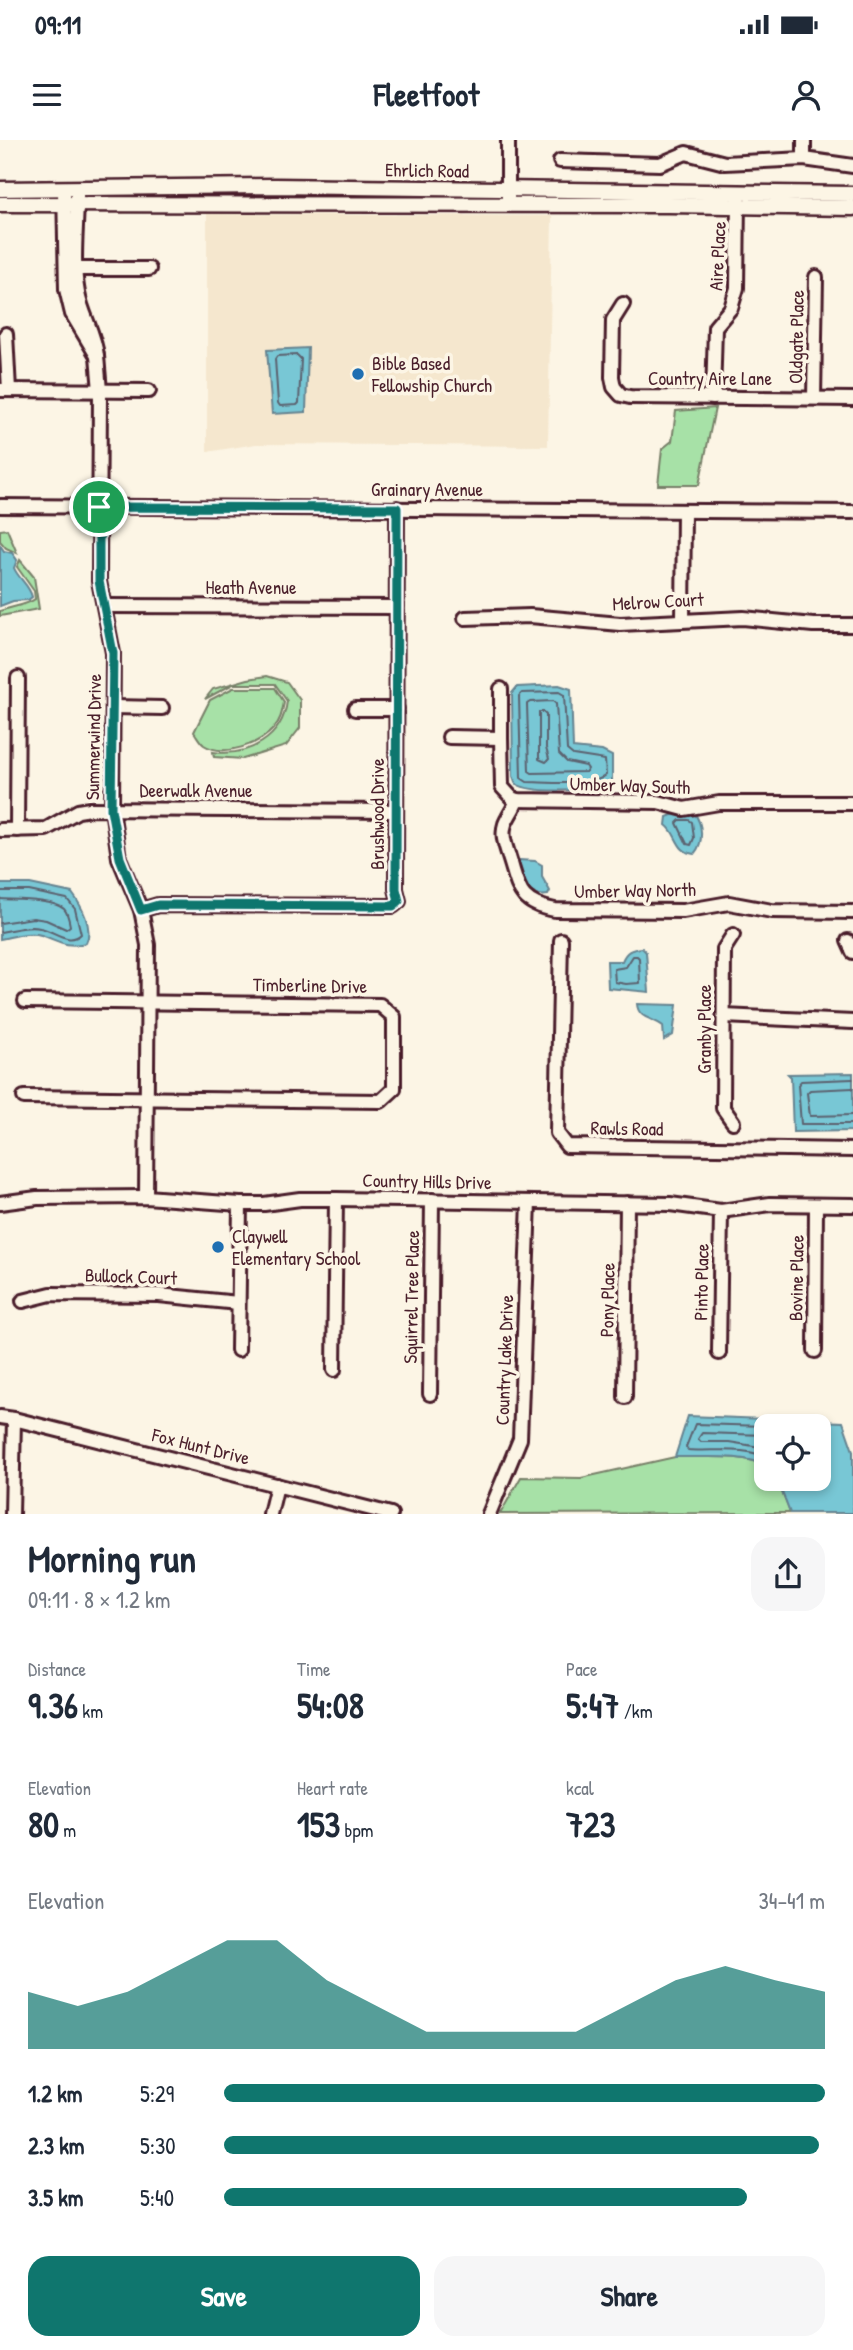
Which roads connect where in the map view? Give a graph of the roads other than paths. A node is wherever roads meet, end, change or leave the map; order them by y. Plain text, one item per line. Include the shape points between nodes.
1 (508, 140) edge
2 (804, 140) edge
3 (685, 146) edge
4 (804, 159) junction
5 (560, 161) dead end
6 (853, 166) edge
7 (0, 189) edge
8 (70, 189) junction
9 (853, 194) edge
10 (508, 197) junction
11 (738, 201) junction
12 (0, 204) edge
13 (70, 204) junction
14 (853, 208) edge
15 (70, 269) junction
16 (149, 270) dead end
17 (816, 277) dead end
18 (623, 304) dead end
19 (6, 334) dead end
20 (4, 390) edge
21 (100, 391) junction
22 (149, 391) dead end
23 (713, 398) junction
24 (814, 398) junction
25 (853, 398) edge
26 (0, 506) edge
27 (99, 507) junction
28 (397, 508) junction
29 (684, 511) junction
30 (853, 512) edge
31 (105, 606) junction
32 (397, 607) junction
33 (465, 618) dead end
34 (682, 620) junction
35 (853, 625) edge
36 (18, 678) dead end
37 (501, 689) dead end
38 (113, 707) junction
39 (162, 708) dead end
40 (355, 709) dead end
41 (397, 709) junction
42 (449, 737) dead end
43 (501, 738) junction
44 (517, 800) junction
45 (853, 803) edge
46 (111, 809) junction
47 (396, 811) junction
48 (0, 830) edge
49 (17, 830) junction
50 (141, 910) junction
51 (853, 912) edge
52 (733, 936) dead end
53 (561, 940) dead end
54 (25, 1001) dead end
55 (148, 1003) junction
56 (724, 1016) junction
57 (853, 1022) edge
58 (24, 1097) dead end
59 (147, 1099) junction
60 (733, 1122) dead end
61 (853, 1150) edge
62 (146, 1198) junction
63 (336, 1199) junction
64 (432, 1200) junction
65 (529, 1202) junction
66 (0, 1203) edge
67 (627, 1203) junction
68 (240, 1204) junction
69 (817, 1205) junction
70 (853, 1205) edge
71 (721, 1211) junction
72 (23, 1301) dead end
73 (238, 1303) junction
74 (238, 1350) dead end
75 (815, 1351) dead end
76 (719, 1353) dead end
77 (334, 1370) dead end
78 (430, 1394) dead end
79 (625, 1397) dead end
80 (0, 1417) edge
81 (14, 1419) junction
82 (278, 1485) junction
83 (372, 1511) edge
84 (12, 1514) edge
85 (271, 1514) edge
86 (391, 1514) edge
87 (489, 1514) edge

1 - 10 street
2 - 4 street
3 - 4 street via 724,163
3 - 5 street via 660,164
4 - 6 street
7 - 8 main road, Ehrlich Road
8 - 10 main road, Ehrlich Road via 275,186
8 - 13 street, Summerwind Drive
9 - 11 main road, Ehrlich Road
10 - 11 main road, Ehrlich Road
10 - 13 main road, Ehrlich Road
11 - 14 main road, Ehrlich Road
11 - 23 street, Aire Place via 737,288 731,308 715,327
12 - 13 main road, Ehrlich Road
13 - 15 street, Summerwind Drive
15 - 16 street
15 - 21 street, Summerwind Drive via 66,289 72,314 97,356
17 - 24 street, Oldgate Place
18 - 23 street, Country Aire Lane via 613,320 614,387 621,395
19 - 20 street
20 - 21 street
21 - 22 street
21 - 27 street, Summerwind Drive
23 - 24 street, Country Aire Lane
24 - 25 street, Country Aire Lane
26 - 27 street, Grainary Avenue
27 - 28 street, Grainary Avenue
27 - 31 street, Summerwind Drive via 99,581
28 - 29 street, Grainary Avenue
28 - 32 street, Brushwood Drive
29 - 30 street, Grainary Avenue
29 - 34 street
31 - 32 street, Heath Avenue
31 - 38 street, Summerwind Drive via 113,653
32 - 41 street, Brushwood Drive
33 - 34 street, Melrow Court via 530,616 620,624
34 - 35 street, Melrow Court via 743,618
36 - 49 street
37 - 43 street
38 - 39 street
38 - 46 street, Summerwind Drive
40 - 41 street
41 - 47 street, Brushwood Drive
42 - 43 street
43 - 44 street via 502,787
44 - 45 street, Umber Way South via 658,802 684,809 719,803
44 - 51 street, Umber Way North via 505,824 505,843 518,888 544,908 683,911 729,903 772,911
46 - 47 street, Deerwalk Avenue
46 - 49 street, Deerwalk Avenue via 78,811 46,829
46 - 50 street, Summerwind Drive via 120,858
47 - 50 street, Brushwood Drive via 399,901 393,906 158,905
48 - 49 street, Deerwalk Avenue
50 - 55 street, Summerwind Drive via 148,945
52 - 56 street, Granby Place via 724,949
53 - 61 street, Rawls Road via 557,1133 566,1146
54 - 55 street, Timberline Drive
55 - 59 street, Summerwind Drive
55 - 59 street, Timberline Drive via 380,1005 394,1017 394,1089 381,1101
56 - 57 street
56 - 60 street, Granby Place via 723,1108
58 - 59 street, Timberline Drive
59 - 62 street, Summerwind Drive
62 - 66 street, Country Hills Drive via 37,1198
62 - 68 street, Country Hills Drive
63 - 64 street, Country Hills Drive
63 - 68 street, Country Hills Drive
63 - 77 street
64 - 65 street, Country Hills Drive
64 - 78 street, Squirrel Tree Place
65 - 67 street, Country Hills Drive
65 - 87 street, Country Lake Drive via 520,1439
67 - 71 street, Country Hills Drive
67 - 79 street, Pony Place
68 - 73 street
69 - 70 street, Country Hills Drive
69 - 71 street, Country Hills Drive via 770,1204
69 - 75 street, Bovine Place
71 - 76 street, Pinto Place
72 - 73 street, Bullock Court via 51,1294 159,1295
73 - 74 street
80 - 81 street, Fox Hunt Drive
81 - 82 street, Fox Hunt Drive
81 - 84 street
82 - 83 street, Fox Hunt Drive
82 - 85 street
83 - 86 street, Fox Hunt Drive

